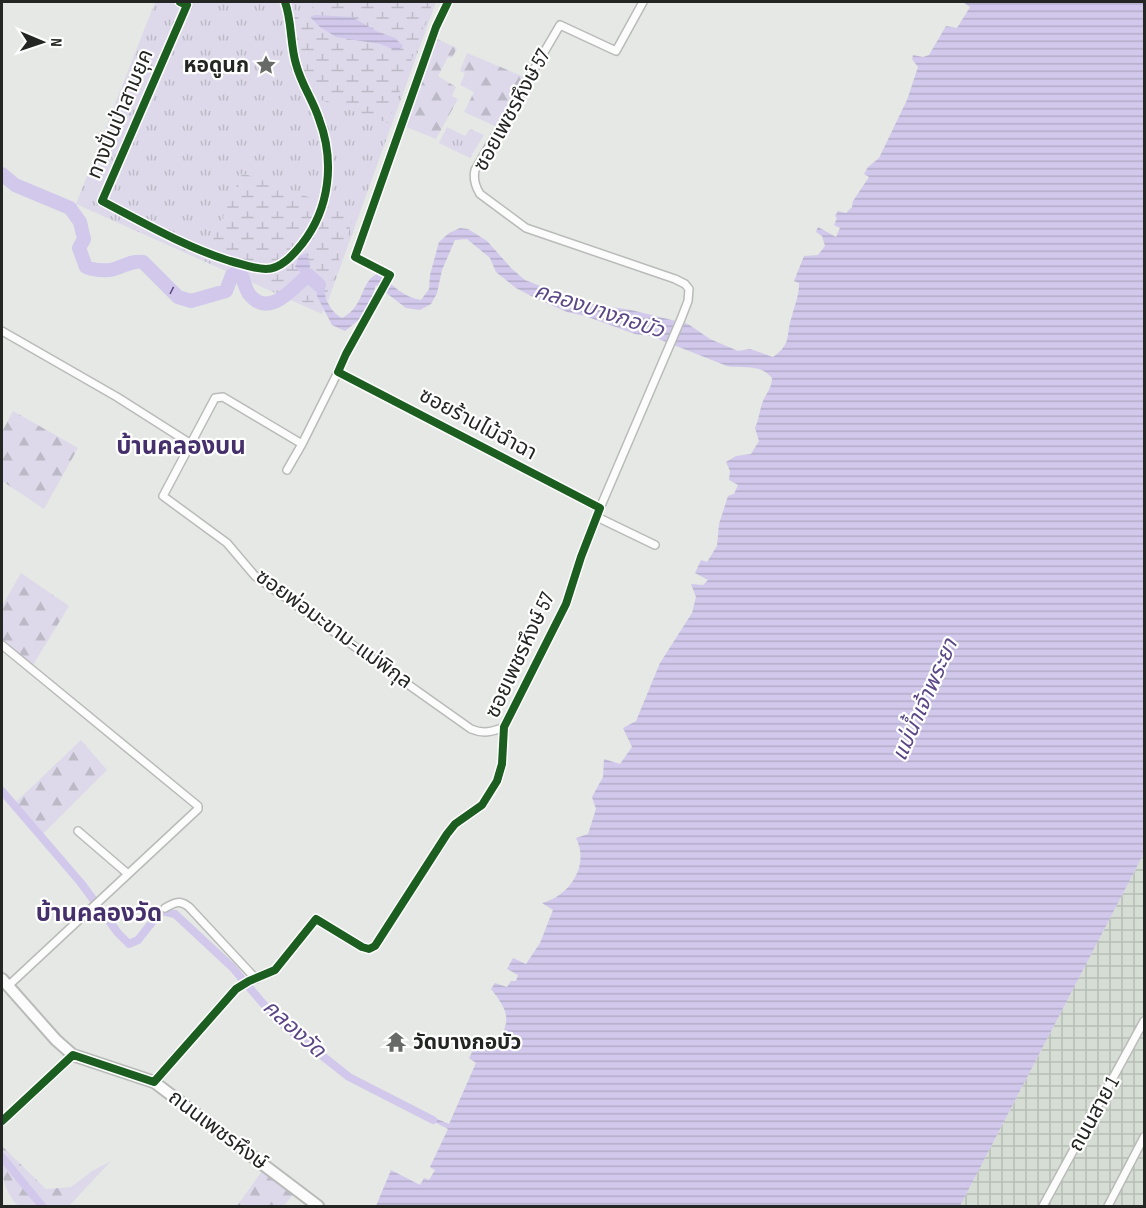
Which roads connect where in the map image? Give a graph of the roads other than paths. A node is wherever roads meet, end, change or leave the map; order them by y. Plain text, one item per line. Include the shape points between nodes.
1 (643, 2) edge
2 (2, 331) edge
3 (191, 444) junction
4 (302, 444) junction
5 (287, 470) dead end
6 (600, 508) junction
7 (597, 517) junction
8 (655, 544) dead end
9 (2, 645) edge
10 (504, 727) junction
11 (78, 831) dead end
12 (128, 874) junction
13 (165, 908) dead end
14 (252, 980) junction
15 (5, 982) edge
16 (1144, 1021) edge
17 (73, 1055) junction
18 (154, 1082) junction
19 (2, 1121) edge
20 (1144, 1137) edge
21 (318, 1206) edge
22 (1043, 1206) edge
23 (1108, 1206) edge

1 - 6 street, ซอยเพชรหึงษ์ 57 via 616,51 560,26 473,176 480,194 526,228 685,284 689,289 681,319
2 - 3 street
3 - 4 street via 219,396
3 - 10 street, ซอยพ่อมะขาม-แม่พิกุล via 163,496 227,543 255,576 471,729 492,732
4 - 5 street
4 - 6 street, ซอยร้านไม้ฉำฉา via 338,372
6 - 7 street, ซอยเพชรหึงษ์ 57
7 - 8 street
7 - 10 street, ซอยเพชรหึงษ์ 57 via 566,604
9 - 12 street via 198,806
10 - 14 street, ซอยเพชรหึงษ์ 57 via 502,764 491,793 482,806 447,834 375,946 362,947 316,919 274,970
11 - 12 street
12 - 15 street
13 - 14 street via 175,902 189,907
14 - 18 street, ซอยเพชรหึงษ์ 57 via 236,989
15 - 17 main road, ถนนเพชรหึงษ์
16 - 22 street, ถนนสาย 1
17 - 18 main road, ถนนเพชรหึงษ์
17 - 19 street
18 - 21 main road, ถนนเพชรหึงษ์
20 - 23 street

